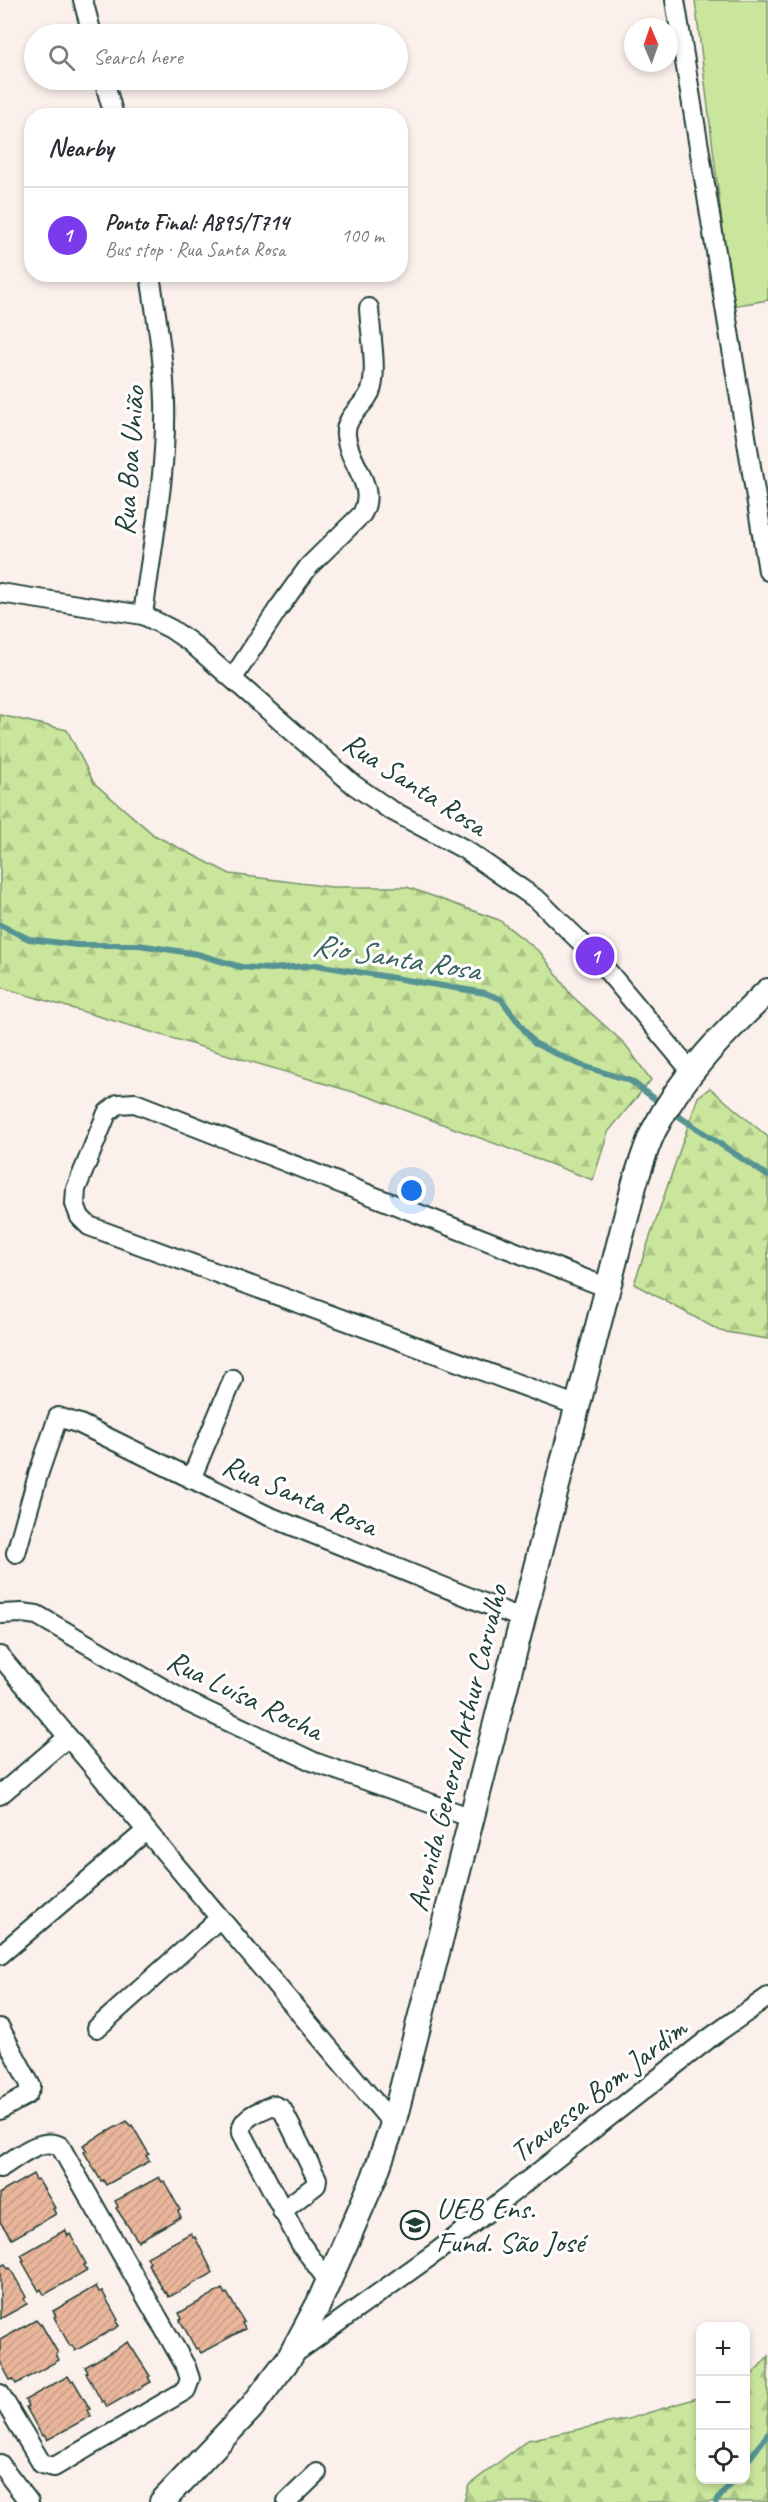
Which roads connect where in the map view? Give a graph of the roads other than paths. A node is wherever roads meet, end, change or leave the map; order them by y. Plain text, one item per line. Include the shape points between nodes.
1 (83, 0) edge
2 (675, 0) edge
3 (89, 24) edge
4 (107, 90) edge
5 (112, 108) edge
6 (151, 282) edge
7 (369, 308) dead end
8 (768, 571) edge
9 (0, 593) edge
10 (143, 615) junction
11 (233, 678) junction
12 (768, 991) edge
13 (684, 1079) junction
14 (608, 1287) junction
15 (233, 1379) dead end
16 (578, 1406) junction
17 (191, 1479) junction
18 (16, 1553) dead end
19 (0, 1614) edge
20 (524, 1619) junction
21 (0, 1656) edge
22 (68, 1737) junction
23 (0, 1795) edge
24 (472, 1818) junction
25 (146, 1831) junction
26 (220, 1918) junction
27 (0, 1955) edge
28 (768, 1997) edge
29 (0, 2028) edge
30 (97, 2028) dead end
31 (0, 2110) edge
32 (393, 2124) junction
33 (0, 2168) edge
34 (282, 2211) junction
35 (328, 2281) junction
36 (290, 2357) junction
37 (0, 2394) edge
38 (0, 2464) edge
39 (317, 2474) dead end
40 (30, 2502) edge
41 (162, 2502) edge
42 (288, 2502) edge

1 - 3 street
2 - 8 street
4 - 5 street
6 - 10 street, Rua Boa União via 162,360 165,437
7 - 11 street via 372,389 348,422 345,433 366,487 366,506 309,566
9 - 10 street, Rua Santa Rosa
10 - 11 street, Rua Santa Rosa via 190,642
11 - 13 street, Rua Santa Rosa via 354,785 389,809 464,849 540,901 595,956
12 - 13 main road, Avenida General Arthur Carvalho
13 - 14 main road, Avenida General Arthur Carvalho via 653,1131 635,1182
14 - 16 main road, Avenida General Arthur Carvalho
14 - 16 street via 135,1103 118,1104 107,1113 76,1189 75,1204 89,1226
15 - 17 street
16 - 20 main road, Avenida General Arthur Carvalho
17 - 18 street, Rua Santa Rosa via 58,1417
17 - 20 street, Rua Santa Rosa via 266,1515
19 - 24 street, Rua Luísa Rocha via 22,1612 37,1616 185,1701 282,1747
20 - 24 main road, Avenida General Arthur Carvalho
21 - 22 street
22 - 23 street
22 - 25 street
24 - 32 main road, Avenida General Arthur Carvalho
25 - 26 street
25 - 27 street
26 - 30 street
26 - 32 street
28 - 36 street, Travessa Bom Jardim via 711,2037 439,2250
29 - 31 street via 31,2086 27,2095
32 - 35 main road, Avenida General Arthur Carvalho via 374,2178
33 - 37 street via 39,2144 50,2142 60,2146 190,2379 186,2390 54,2467 42,2464
34 - 34 street via 241,2126 243,2121 273,2105 282,2109 317,2179 316,2185
34 - 35 street
35 - 36 main road, Avenida General Arthur Carvalho
36 - 41 main road, Avenida General Arthur Carvalho via 251,2408
38 - 40 street
39 - 42 street

